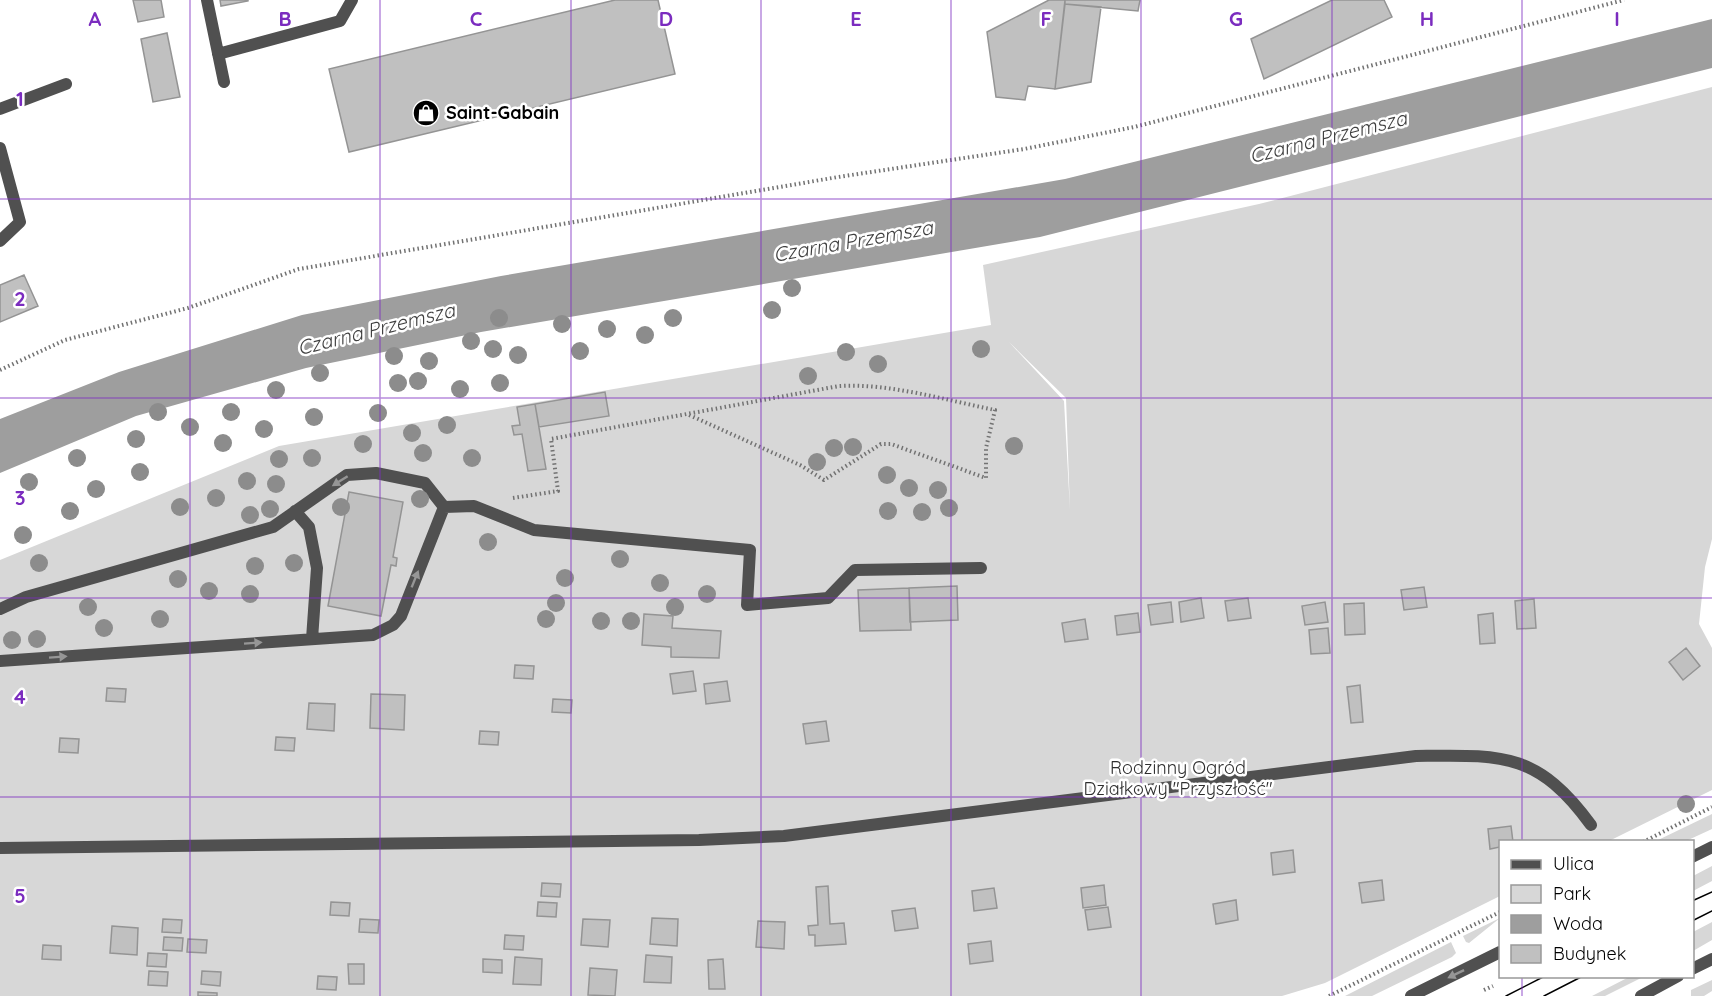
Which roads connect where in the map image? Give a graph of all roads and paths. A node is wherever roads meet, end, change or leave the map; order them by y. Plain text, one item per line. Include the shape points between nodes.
1 (207, 0) edge
2 (352, 0) edge
3 (1624, 0) edge
4 (218, 54) junction
5 (224, 82) dead end
6 (66, 84) dead end
7 (0, 109) edge
8 (0, 148) edge
9 (0, 241) edge
10 (0, 369) edge
11 (687, 414) junction
12 (474, 506) junction
13 (444, 507) junction
14 (295, 511) junction
15 (981, 568) dead end
16 (0, 609) edge
17 (312, 639) junction
18 (0, 661) edge
19 (1712, 807) edge
20 (1591, 825) dead end
21 (1647, 840) edge
22 (0, 848) edge
23 (1712, 848) edge
24 (1694, 856) edge
25 (1499, 912) edge
26 (1499, 952) edge
27 (1712, 959) edge
28 (1694, 968) edge
29 (1674, 978) edge
30 (1493, 986) dead end
31 (1484, 990) dead end
32 (1329, 996) edge
33 (1411, 996) edge
34 (1641, 996) edge

1 - 4 street
2 - 4 street via 340,21
3 - 10 path via 1134,127 1024,149 299,269 188,308 65,340
4 - 5 street
6 - 7 street
8 - 9 street via 20,222
11 - 11 path via 800,465 824,480 881,444 891,444 986,478 986,448 995,410 856,385
11 - 12 path via 551,439 558,491
12 - 13 street
12 - 15 street via 534,530 750,550 747,605 828,598 855,570
13 -> 14 street via 425,483 376,473 347,475
17 -> 13 street via 373,635 393,625 401,615
14 - 16 street via 273,527 26,597
14 - 17 street via 309,527 317,568
18 -> 17 street
19 - 21 path
20 - 22 street via 1570,795 1539,770 1505,759 1463,755 1416,756 784,836
23 - 24 street
25 - 32 path
26 -> 33 street
27 - 28 street
29 - 34 street
30 - 31 path

